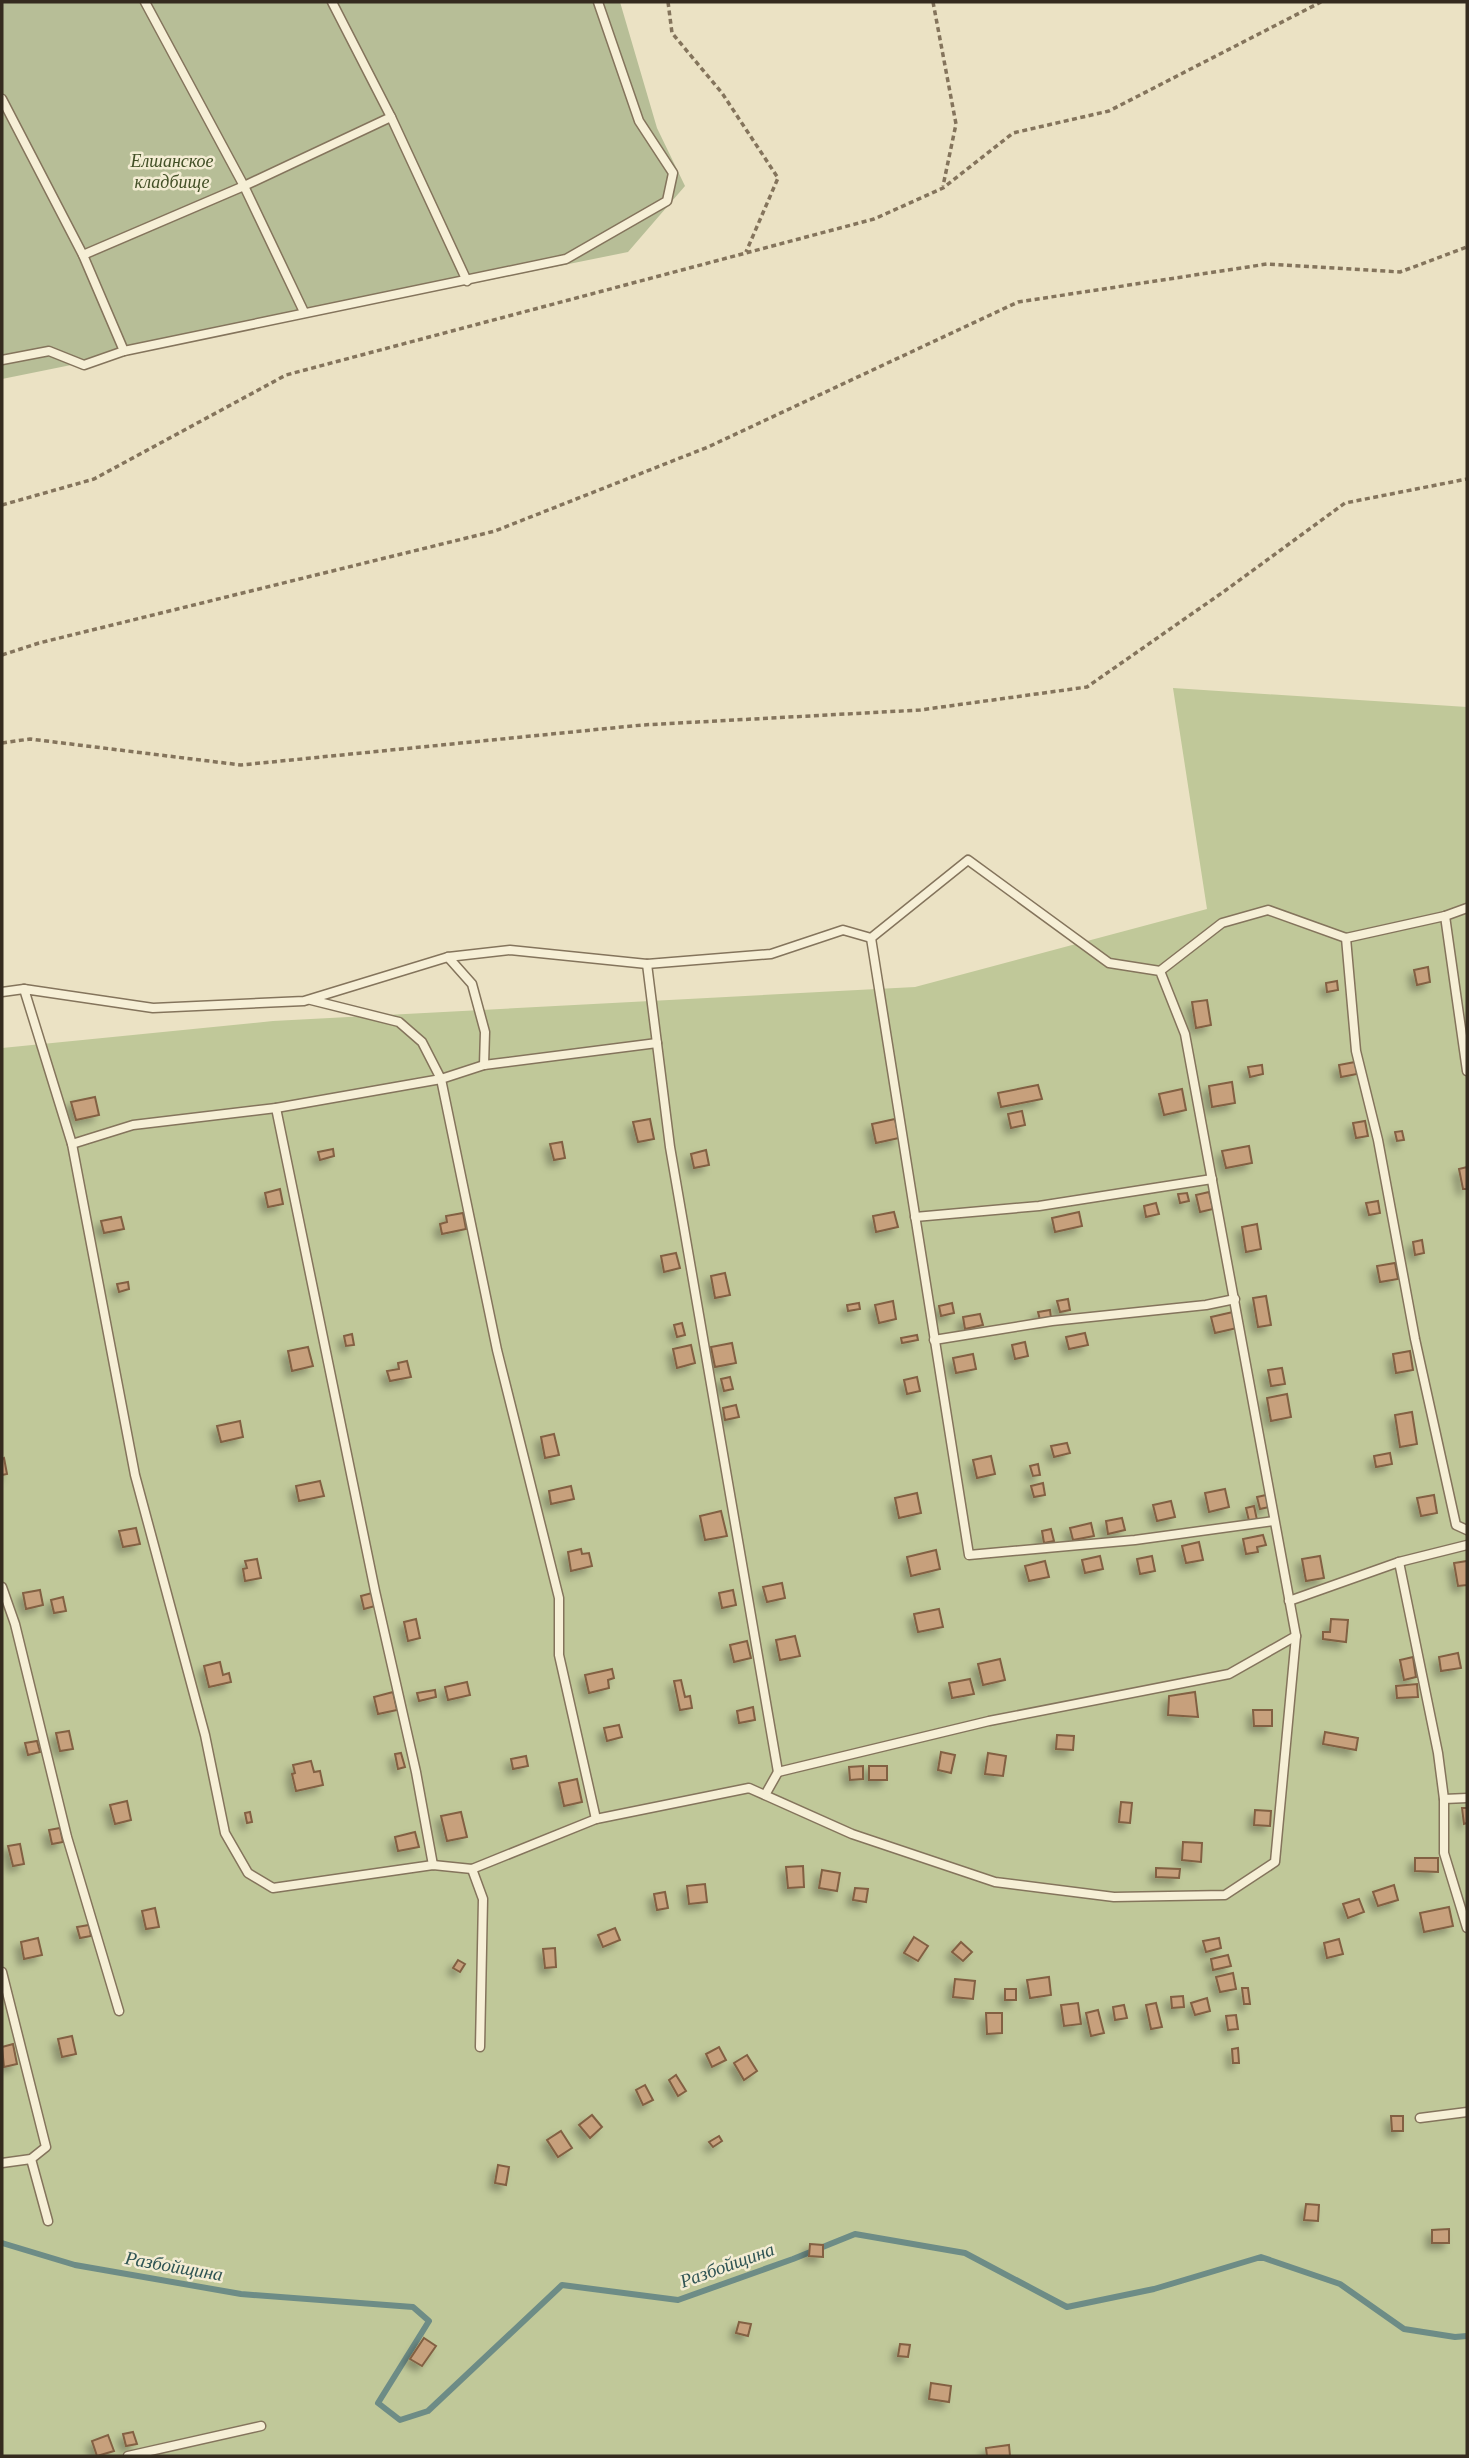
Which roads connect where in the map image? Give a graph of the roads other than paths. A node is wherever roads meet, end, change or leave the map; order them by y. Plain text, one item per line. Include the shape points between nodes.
1 (145, 2) edge
2 (332, 2) edge
3 (598, 2) edge
4 (2, 99) edge
5 (391, 117) junction
6 (244, 186) junction
7 (83, 255) junction
8 (467, 281) junction
9 (304, 312) junction
10 (124, 351) junction
11 (2, 360) edge
12 (1467, 908) edge
13 (1445, 916) junction
14 (871, 938) junction
15 (1346, 938) junction
16 (448, 957) junction
17 (647, 964) junction
18 (1160, 971) junction
19 (24, 989) junction
20 (2, 992) edge
21 (308, 999) junction
22 (657, 1043) junction
23 (484, 1065) junction
24 (1467, 1071) edge
25 (441, 1079) junction
26 (276, 1108) junction
27 (72, 1144) junction
28 (1212, 1179) junction
29 (915, 1217) junction
30 (1235, 1299) junction
31 (934, 1340) junction
32 (1274, 1521) junction
33 (1467, 1530) edge
34 (1467, 1545) edge
35 (1399, 1562) junction
36 (2, 1587) edge
37 (1289, 1601) junction
38 (1296, 1636) junction
39 (778, 1772) junction
40 (765, 1796) junction
41 (1467, 1798) edge
42 (1444, 1800) junction
43 (596, 1819) junction
44 (433, 1865) junction
45 (472, 1869) junction
46 (1467, 1928) edge
47 (2, 1972) edge
48 (118, 2011) dead end
49 (480, 2047) dead end
50 (1467, 2112) edge
51 (1420, 2118) dead end
52 (31, 2159) junction
53 (2, 2163) edge
54 (48, 2221) dead end
55 (261, 2426) dead end
56 (128, 2456) edge

1 - 6 lane
2 - 5 lane
3 - 8 lane via 639,121 673,173 667,201 566,259
4 - 7 lane
5 - 6 lane
5 - 8 lane
6 - 7 lane
6 - 9 lane
7 - 10 lane
8 - 9 lane
9 - 10 lane
10 - 11 lane via 84,365 49,351
12 - 13 lane
13 - 15 lane
13 - 24 lane
14 - 17 lane via 843,930 771,954
14 - 18 lane via 968,860 1109,964
14 - 29 lane
15 - 18 lane via 1268,910 1222,923
15 - 33 lane via 1356,1051 1456,1525
16 - 17 lane via 510,950
16 - 21 lane
16 - 23 lane via 472,984 485,1032
17 - 22 lane
18 - 28 lane via 1185,1034
19 - 20 lane
19 - 21 lane via 153,1008
19 - 27 lane
21 - 25 lane via 399,1022 422,1042
22 - 23 lane
22 - 39 lane via 670,1147
23 - 25 lane
25 - 26 lane
25 - 43 lane via 497,1350 559,1598 559,1655
26 - 27 lane via 133,1125
26 - 44 lane
27 - 44 lane via 135,1475 205,1735 225,1833 248,1872 273,1888
28 - 29 lane via 1039,1206
28 - 30 lane
29 - 31 lane
30 - 31 lane
30 - 32 lane
31 - 32 lane via 969,1555
32 - 37 lane
34 - 35 lane
35 - 37 lane
35 - 42 lane
36 - 48 lane
37 - 38 lane
38 - 39 lane via 1229,1674 989,1721
38 - 40 lane via 1275,1862 1225,1895 1114,1896 995,1882 852,1834
39 - 40 lane
40 - 43 lane via 749,1788
41 - 42 lane
42 - 46 lane via 1444,1853
43 - 45 lane
44 - 45 lane
45 - 49 lane via 483,1899
47 - 52 lane via 46,2147
50 - 51 lane
52 - 53 lane
52 - 54 lane
55 - 56 lane

